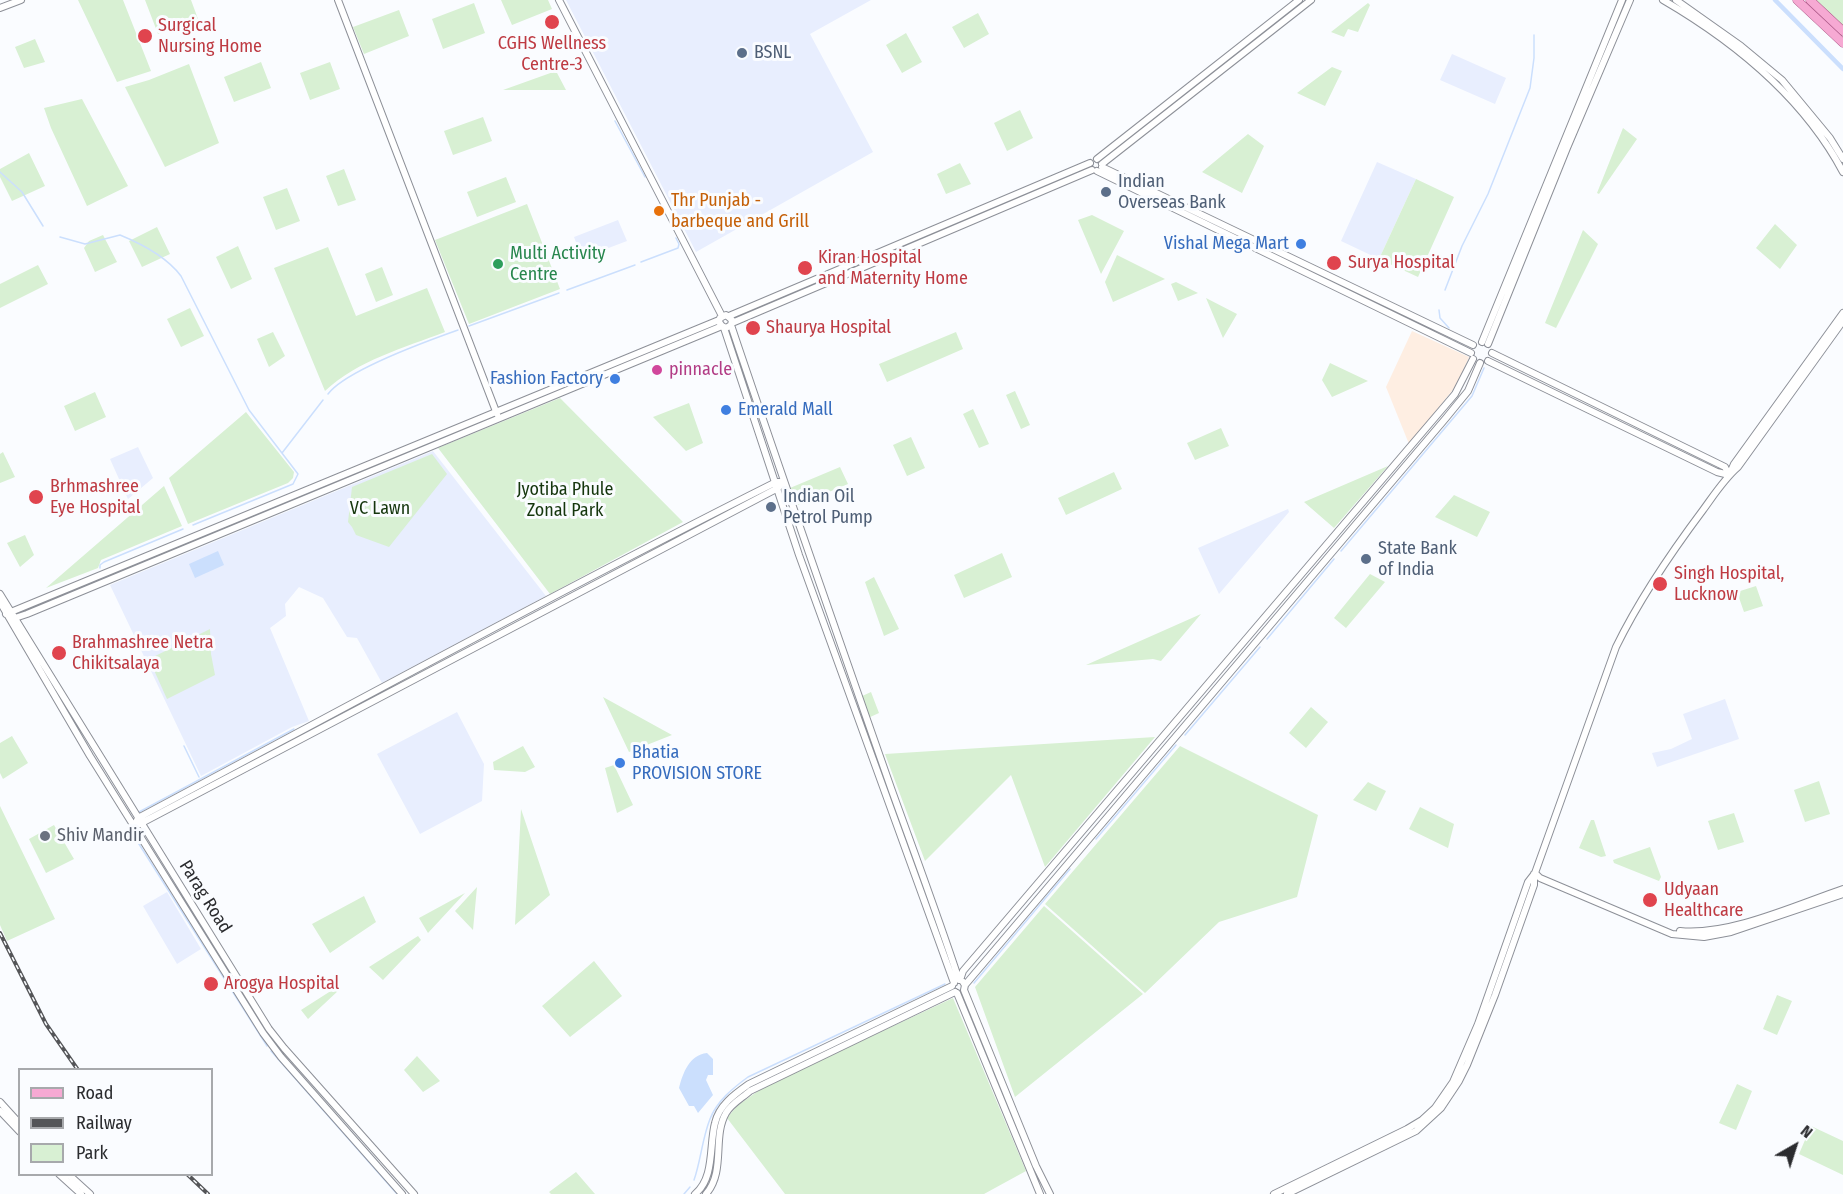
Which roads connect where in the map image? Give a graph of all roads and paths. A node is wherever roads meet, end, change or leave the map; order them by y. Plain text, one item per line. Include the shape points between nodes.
1 (10, 0) edge
2 (21, 0) edge
3 (338, 0) edge
4 (560, 0) edge
5 (1299, 0) edge
6 (1311, 0) edge
7 (1622, 0) edge
8 (1630, 0) edge
9 (1663, 0) edge
10 (1676, 0) edge
11 (1797, 0) edge
12 (1810, 0) edge
13 (0, 6) edge
14 (1843, 31) edge
15 (1843, 43) edge
16 (1843, 159) edge
17 (1097, 167) junction
18 (1843, 172) edge
19 (1843, 313) edge
20 (1843, 321) edge
21 (725, 322) junction
22 (1485, 343) junction
23 (1473, 345) junction
24 (1492, 353) junction
25 (1472, 356) junction
26 (1488, 361) junction
27 (1480, 363) junction
28 (496, 411) junction
29 (499, 419) junction
30 (437, 435) junction
31 (439, 443) junction
32 (1729, 475) junction
33 (779, 484) junction
34 (0, 594) edge
35 (0, 602) edge
36 (11, 615) junction
37 (140, 821) junction
38 (134, 827) junction
39 (1534, 873) junction
40 (1843, 889) edge
41 (1843, 894) edge
42 (958, 986) junction
43 (0, 1102) edge
44 (0, 1111) edge
45 (18, 1122) edge
46 (18, 1130) edge
47 (1346, 1162) junction
48 (62, 1176) edge
49 (70, 1176) edge
50 (85, 1193) edge
51 (402, 1194) edge
52 (414, 1194) edge
53 (695, 1194) edge
54 (706, 1194) edge
55 (1040, 1194) edge
56 (1050, 1194) edge
57 (1274, 1194) edge
58 (1287, 1194) edge

1 - 13 street
2 - 13 street
3 - 28 street
4 - 21 street
5 - 17 street via 1093,160
6 - 17 street
7 - 22 street
8 - 22 street
9 - 18 street via 1721,38 1776,82 1833,153
10 - 16 street via 1782,80
11 - 15 main road
12 - 14 main road
17 - 21 street
17 - 23 street
17 - 25 street
19 - 32 street
20 - 32 street
21 - 28 street
21 - 29 street
21 - 33 street
22 - 23 street
22 - 24 street
23 - 25 street
24 - 26 street
24 - 32 street via 1725,467
25 - 27 street
25 - 42 street via 1455,394 963,971
26 - 27 street
26 - 32 street
27 - 42 street via 1468,390 1446,418
28 - 29 street
28 - 30 street
29 - 31 street
30 - 31 street
30 - 36 street
31 - 36 street
32 - 39 street via 1656,577 1616,647
33 - 37 street
33 - 42 street via 800,555
34 - 36 street, Parag Road
35 - 36 street, Parag Road
36 - 37 street, Parag Road
36 - 38 street, Parag Road
37 - 38 street
37 - 52 street, Parag Road via 269,1029
38 - 51 street, Parag Road via 263,1034
39 - 40 street via 1681,932 1730,928
39 - 41 street via 1672,934 1686,936 1731,932
39 - 47 street via 1494,995 1459,1081 1441,1108 1416,1131
42 - 53 street via 749,1084 732,1096 715,1121 706,1180
42 - 54 street via 750,1091 735,1103 722,1124 716,1173
42 - 55 street
42 - 56 street
43 - 45 street
44 - 46 street
47 - 57 street
47 - 58 street
48 - 50 street
49 - 50 street

